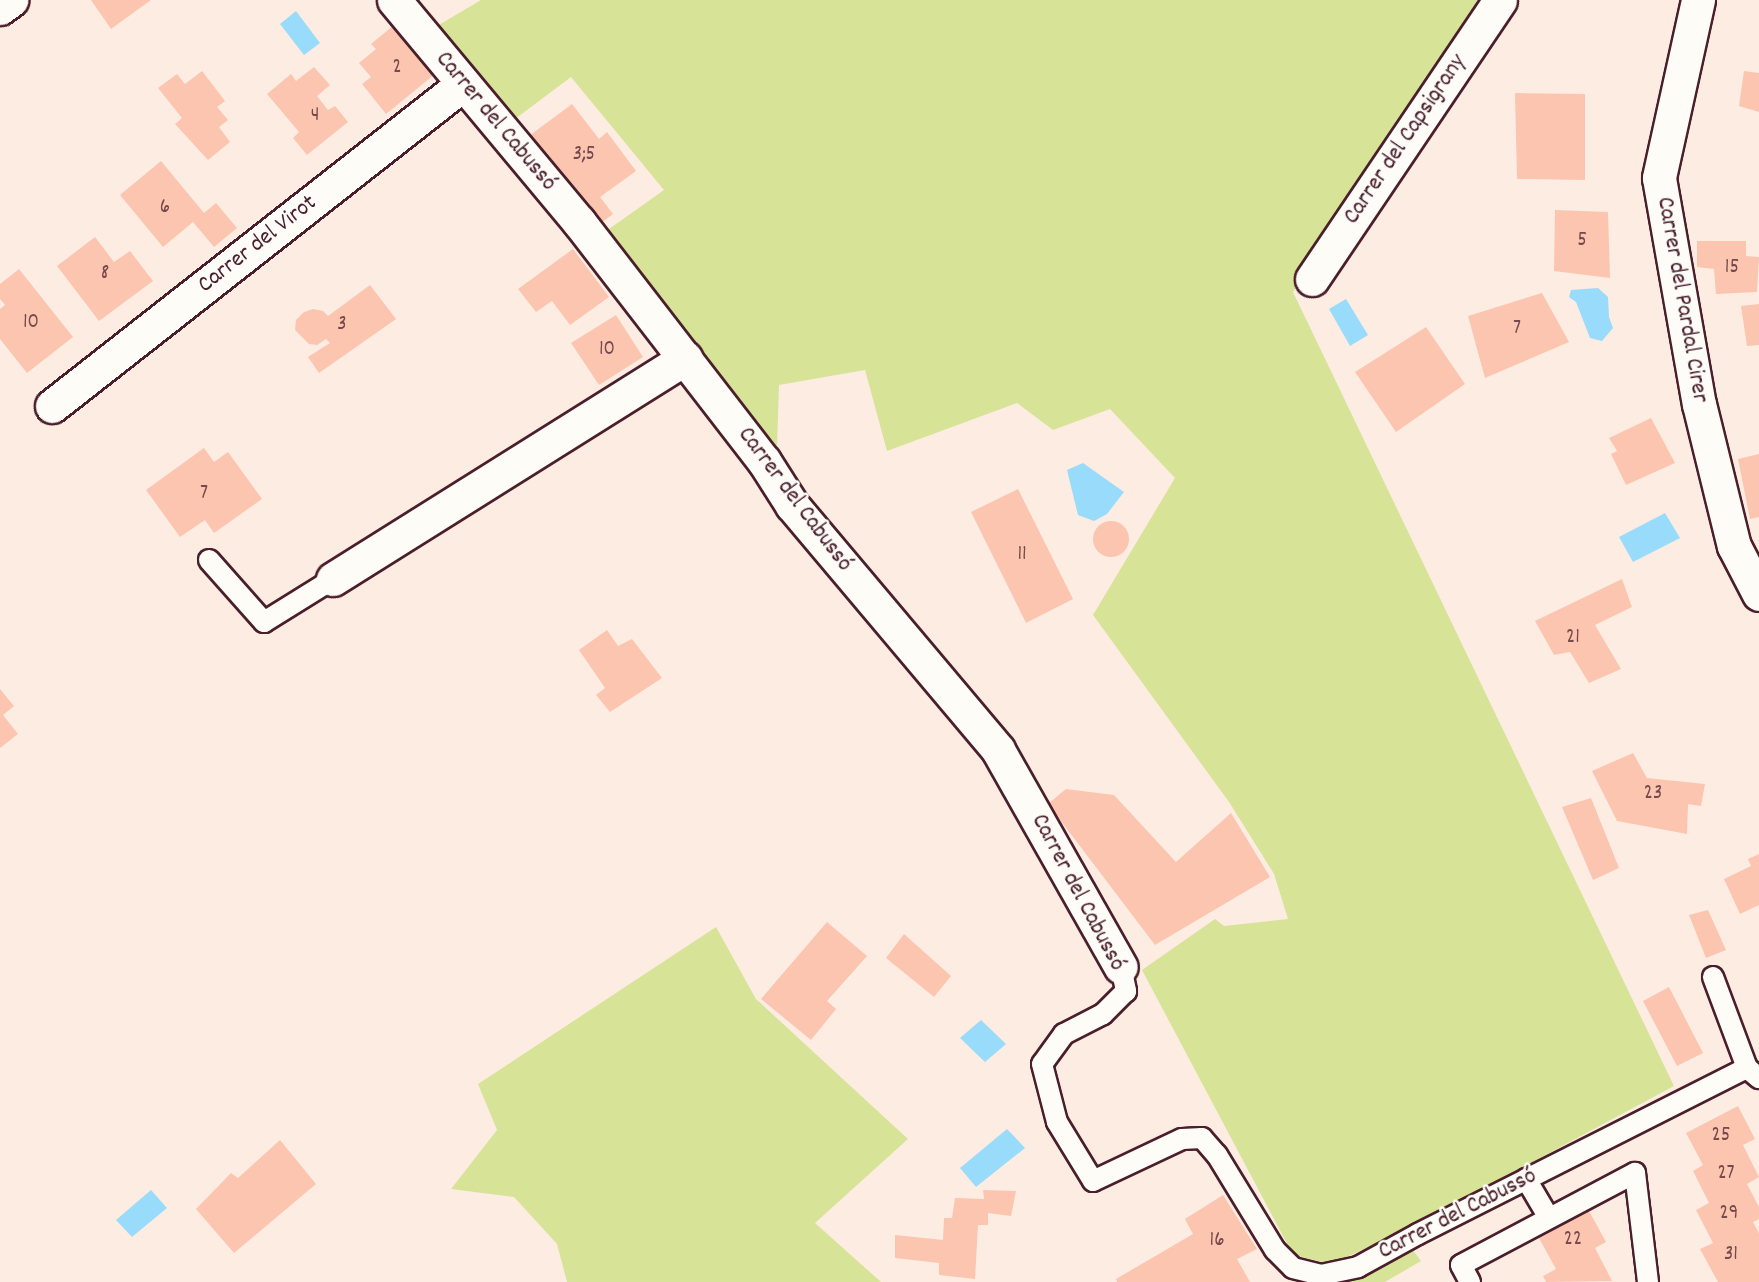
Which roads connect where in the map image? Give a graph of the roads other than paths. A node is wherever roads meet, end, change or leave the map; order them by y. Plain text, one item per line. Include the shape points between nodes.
1 (11, 0) edge
2 (394, 0) edge
3 (1500, 0) edge
4 (1698, 0) edge
5 (0, 8) edge
6 (463, 84) junction
7 (1312, 279) dead end
8 (685, 358) junction
9 (52, 406) dead end
10 (209, 560) dead end
11 (333, 579) joint
12 (1759, 594) edge
13 (1121, 967) joint
14 (1713, 977) dead end
15 (1753, 1073) edge
16 (1526, 1179) junction
17 (1549, 1218) junction
18 (1470, 1282) edge
19 (1648, 1282) edge

1 - 5 street
2 - 6 street, Carrer del Cabussó
3 - 7 street, Carrer del Capsigrany
4 - 12 street, Carrer del Pardal Cirer via 1659,178 1699,404 1734,546
6 - 8 street, Carrer del Cabussó via 579,222
6 - 9 street, Carrer del Virot
8 - 11 street
8 - 13 street, Carrer del Cabussó via 764,461 792,506 999,750
10 - 11 lane via 264,622
13 - 16 lane, Carrer del Cabussó via 1126,991 1103,1014 1064,1034 1042,1064 1058,1122 1093,1181 1182,1139 1203,1138 1275,1250 1293,1268 1321,1275 1358,1267
14 - 15 lane
15 - 16 lane, Carrer del Cabussó
16 - 17 lane
17 - 18 lane via 1461,1265
17 - 19 lane via 1635,1173

